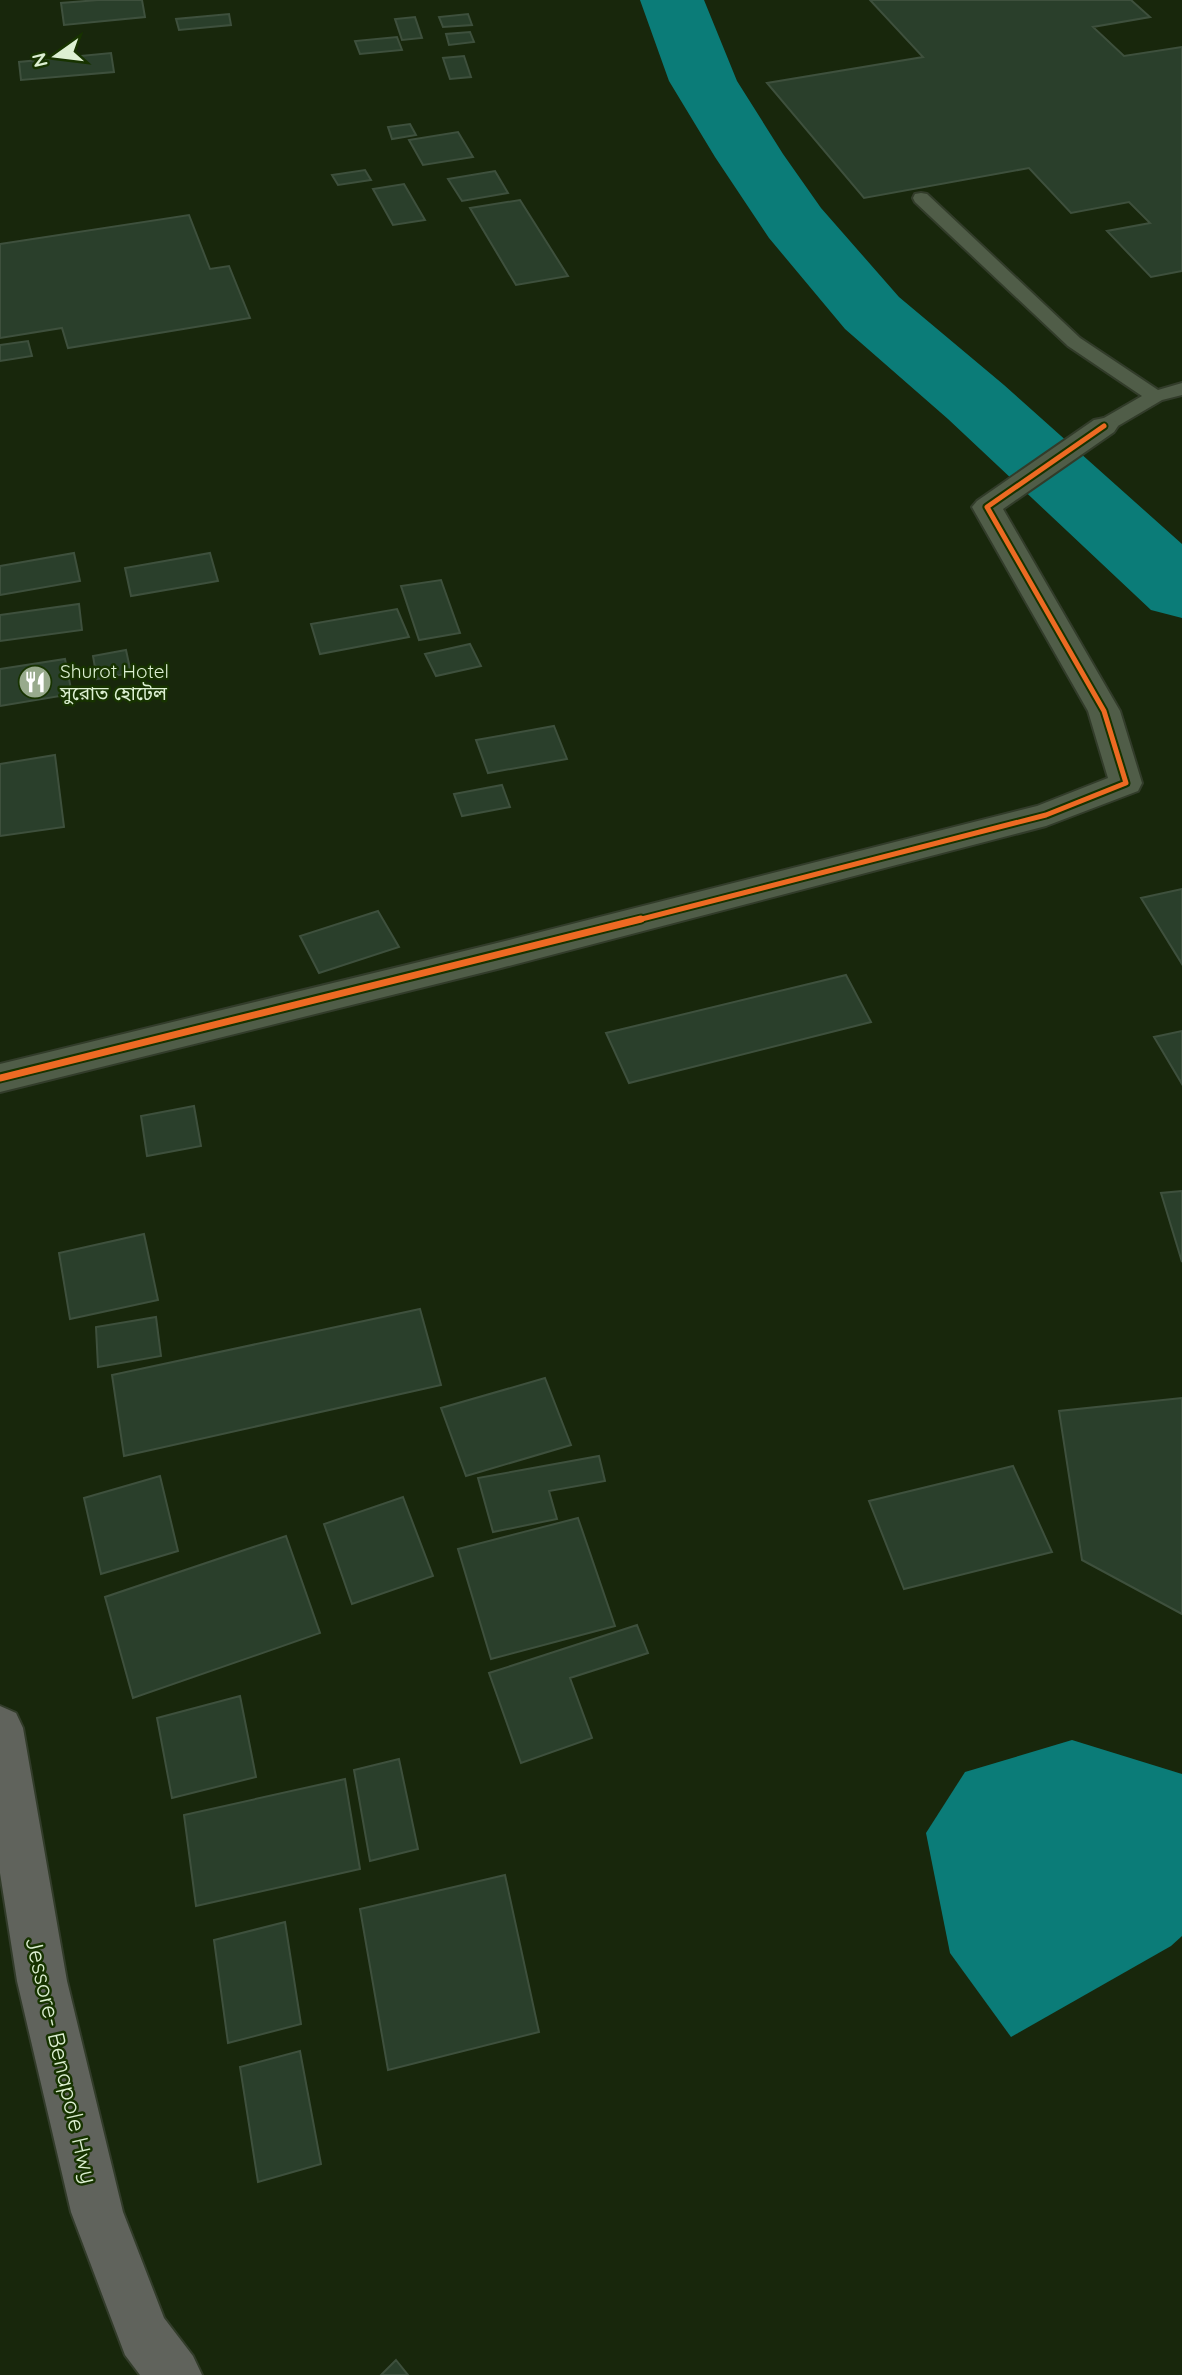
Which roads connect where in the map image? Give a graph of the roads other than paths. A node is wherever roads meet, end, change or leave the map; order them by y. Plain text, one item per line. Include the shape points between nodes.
1 (921, 198) dead end
2 (1182, 389) edge
3 (1155, 396) junction
4 (1104, 426) joint
5 (0, 1078) edge
6 (0, 1728) edge
7 (174, 2375) edge

1 - 3 lane via 1074,342
2 - 3 lane
3 - 4 lane
4 - 5 street via 987,507 1104,711 1126,783 1032,818
6 - 7 highway, Jessore- Benapole Hwy via 42,1982 97,2212 144,2336

